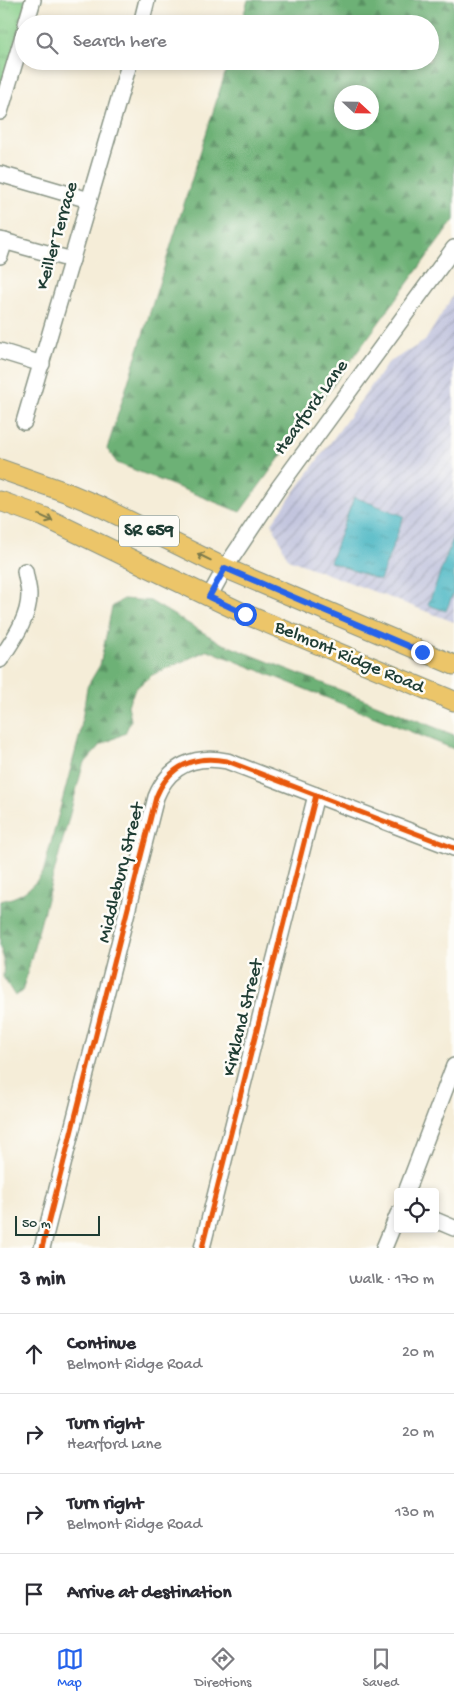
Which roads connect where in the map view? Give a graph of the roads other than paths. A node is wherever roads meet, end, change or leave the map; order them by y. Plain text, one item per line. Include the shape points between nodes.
1 (33, 0) edge
2 (147, 0) edge
3 (29, 15) edge
4 (143, 15) edge
5 (15, 62) edge
6 (127, 70) edge
7 (0, 112) edge
8 (0, 174) edge
9 (89, 200) junction
10 (2, 240) edge
11 (454, 248) edge
12 (0, 256) edge
13 (72, 260) junction
14 (0, 350) edge
15 (42, 364) junction
16 (24, 422) dead end
17 (0, 469) edge
18 (0, 501) edge
19 (225, 568) junction
20 (25, 571) dead end
21 (209, 597) junction
22 (0, 660) edge
23 (454, 664) edge
24 (454, 701) edge
25 (316, 795) junction
26 (454, 848) edge
27 (454, 1066) edge
28 (408, 1188) edge
29 (439, 1222) edge
30 (394, 1224) edge
31 (454, 1228) edge
32 (42, 1248) edge
33 (202, 1248) edge
34 (384, 1248) edge

1 - 3 street
2 - 4 street
5 - 7 street
6 - 9 street, Keiller Terrace
8 - 9 street
9 - 13 street, Keiller Terrace
10 - 12 street
10 - 13 street
11 - 19 street, Hearford Lane via 284,479
13 - 15 street, Keiller Terrace
14 - 15 street
15 - 16 street, Keiller Terrace
19 -> 17 main road, Belmont Ridge Road / SR 659 via 99,506
18 -> 21 main road, Belmont Ridge Road / SR 659 via 44,517
19 - 21 street, Hearford Lane
19 - 23 main road, Belmont Ridge Road / SR 659
20 - 22 street via 29,596 25,615
21 - 24 main road, Belmont Ridge Road / SR 659
25 - 26 street, Middlebury Street
25 - 32 street, Middlebury Street via 215,759 185,764 163,784 156,797
25 - 33 street, Kirkland Street
27 - 28 street
29 - 31 street
30 - 34 street

